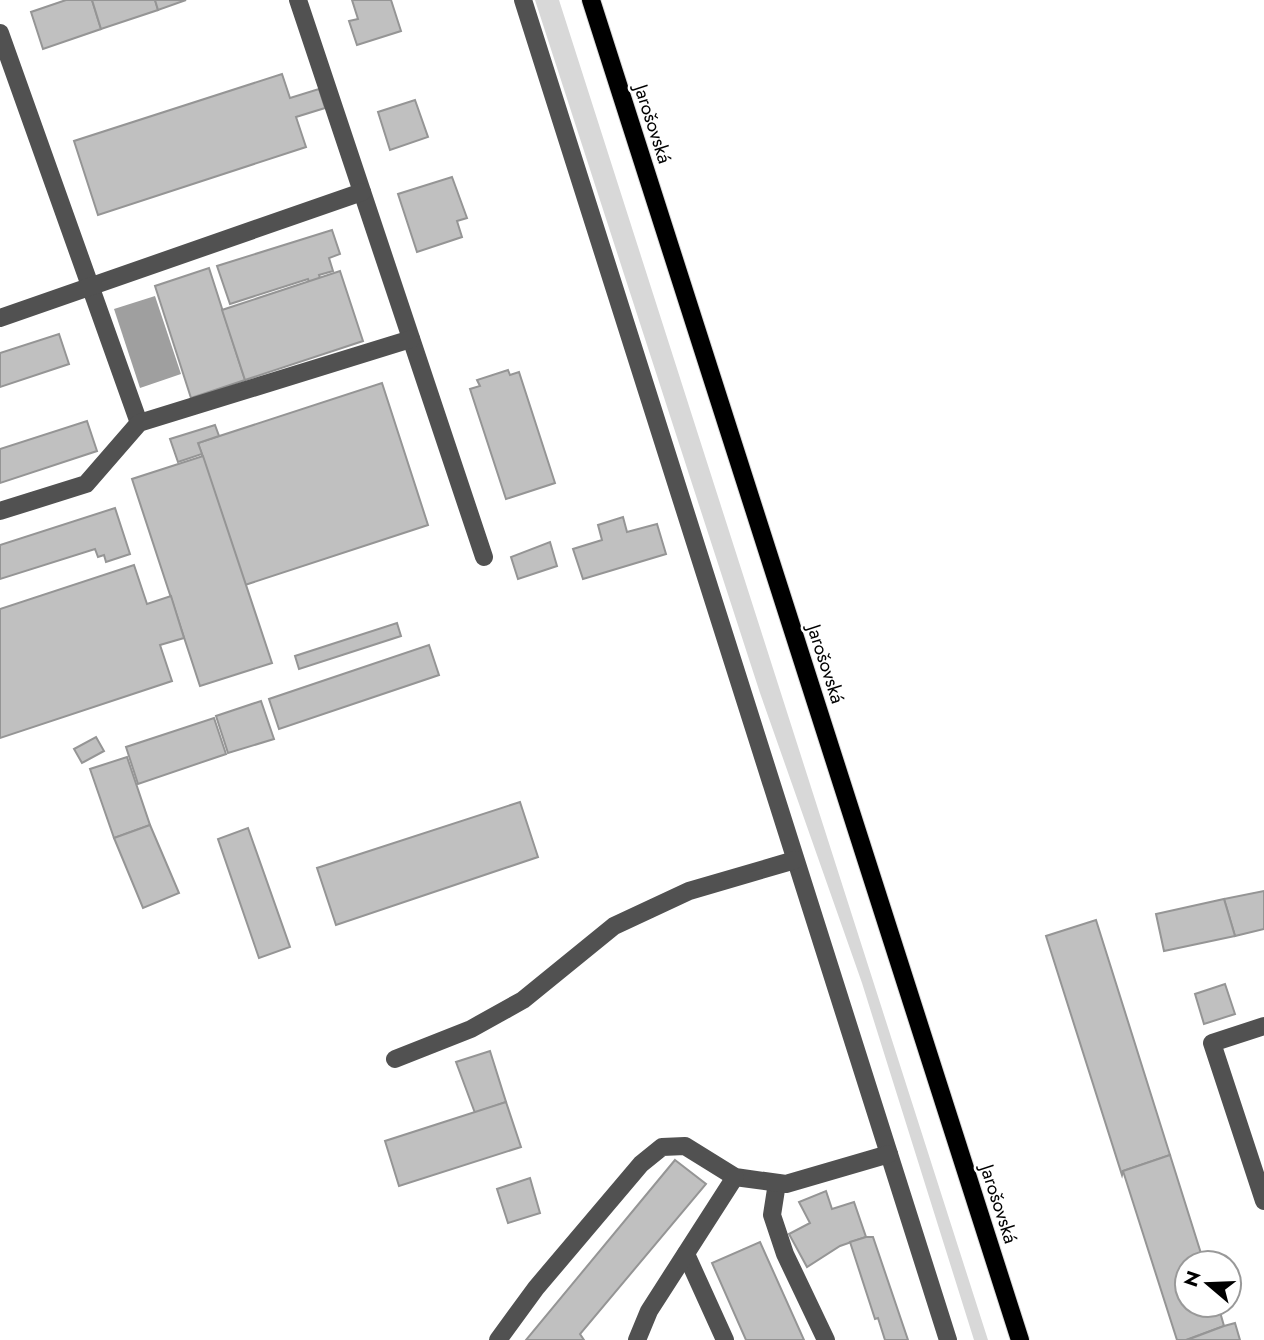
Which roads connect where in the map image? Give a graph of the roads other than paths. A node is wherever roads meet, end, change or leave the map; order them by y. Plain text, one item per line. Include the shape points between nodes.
1 (298, 0) edge
2 (523, 0) edge
3 (591, 0) edge
4 (0, 33) edge
5 (362, 192) junction
6 (91, 285) junction
7 (0, 318) edge
8 (411, 339) junction
9 (139, 423) junction
10 (0, 511) edge
11 (484, 557) dead end
12 (795, 860) junction
13 (1264, 1026) edge
14 (395, 1059) dead end
15 (889, 1154) junction
16 (735, 1178) junction
17 (777, 1183) junction
18 (1264, 1201) edge
19 (686, 1254) junction
20 (498, 1340) edge
21 (637, 1340) edge
22 (724, 1340) edge
23 (826, 1340) edge
24 (948, 1340) edge
25 (1020, 1340) edge

1 - 5 lane
2 - 12 lane
3 - 25 main road, Jarošovská
4 - 6 lane
5 - 6 lane
5 - 8 lane
6 - 7 lane
6 - 9 lane
8 - 9 lane
8 - 11 lane
9 - 10 lane via 86,484
12 - 14 lane via 689,891 614,926 523,1000 471,1029
12 - 15 lane
13 - 18 lane via 1212,1043
15 - 17 lane
15 - 24 lane
16 - 17 lane
16 - 19 lane
16 - 20 lane via 685,1146 662,1147 641,1164
17 - 23 lane via 772,1215 785,1254
19 - 21 lane via 649,1311
19 - 22 lane

